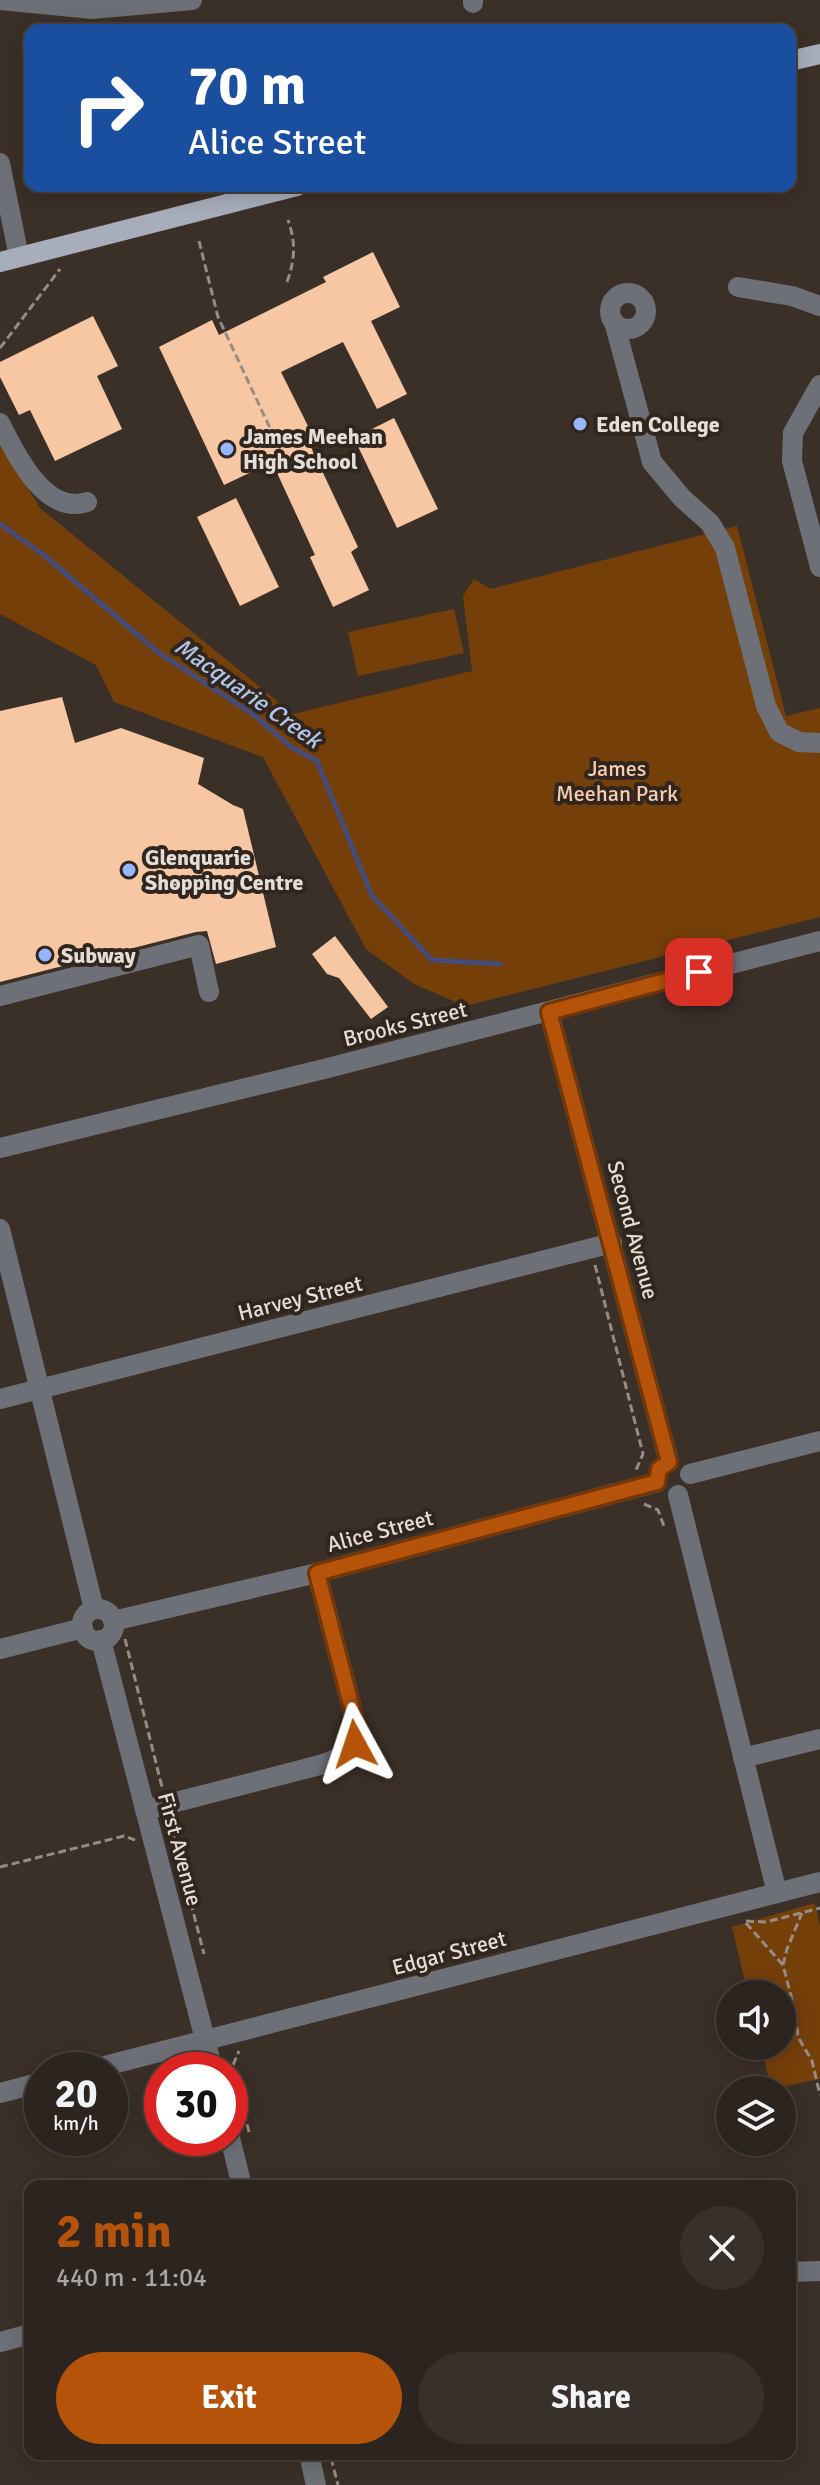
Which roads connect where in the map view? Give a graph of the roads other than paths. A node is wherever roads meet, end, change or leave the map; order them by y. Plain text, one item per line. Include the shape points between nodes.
1 (0, 0) edge
2 (192, 0) edge
3 (820, 54) edge
4 (796, 60) edge
5 (0, 163) edge
6 (273, 192) edge
7 (9, 259) edge
8 (738, 287) dead end
9 (820, 306) edge
10 (614, 322) dead end
11 (820, 385) edge
12 (0, 423) edge
13 (87, 502) dead end
14 (820, 567) edge
15 (820, 743) edge
16 (820, 941) edge
17 (209, 992) dead end
18 (0, 996) edge
19 (549, 1012) junction
20 (0, 1148) edge
21 (0, 1229) edge
22 (612, 1243) junction
23 (40, 1389) junction
24 (0, 1399) edge
25 (820, 1441) edge
26 (669, 1462) junction
27 (690, 1474) junction
28 (657, 1482) junction
29 (678, 1495) junction
30 (317, 1573) junction
31 (94, 1609) junction
32 (118, 1627) junction
33 (83, 1628) junction
34 (101, 1640) junction
35 (0, 1649) edge
36 (820, 1739) edge
37 (743, 1758) junction
38 (145, 1810) junction
39 (820, 1882) edge
40 (777, 1893) junction
41 (216, 2038) junction
42 (215, 2052) edge
43 (128, 2060) edge
44 (24, 2087) edge
45 (0, 2093) edge
46 (234, 2156) edge
47 (240, 2180) edge
48 (820, 2271) edge
49 (796, 2272) edge
50 (24, 2336) edge
51 (0, 2342) edge
52 (310, 2460) edge
53 (316, 2485) edge

1 - 2 street via 92,9
3 - 4 main road
5 - 7 street
6 - 7 main road
8 - 9 street
10 - 15 street via 652,462 710,523 725,548 766,706 779,732 799,742
11 - 14 street via 793,433 792,461
12 - 13 street via 29,475 53,497 67,504
16 - 19 street, Brooks Street
17 - 18 street via 199,945
19 - 20 street, Brooks Street
19 - 22 street, Second Avenue
21 - 23 street
22 - 23 street, Harvey Street
22 - 26 street, Second Avenue
23 - 24 street, Harvey Street
23 - 31 street
25 - 27 street
26 - 27 street via 682,1464
26 - 28 street via 659,1469
27 - 29 street via 688,1487
28 - 29 street via 664,1493
28 - 30 street, Alice Street
29 - 37 street
30 - 32 street, Alice Street
30 - 38 street via 357,1728 355,1744 340,1758 320,1765
31 - 32 street via 103,1610
31 - 33 street via 85,1616
32 - 34 street
33 - 34 street via 90,1638
33 - 35 street
34 - 38 street, First Avenue
36 - 37 street
37 - 40 street
38 - 41 street, First Avenue
39 - 40 street, Edgar Street
40 - 41 street, Edgar Street
41 - 42 street, First Avenue
41 - 43 street, Edgar Street
44 - 45 street
46 - 47 street
48 - 49 street
50 - 51 street
52 - 53 street

